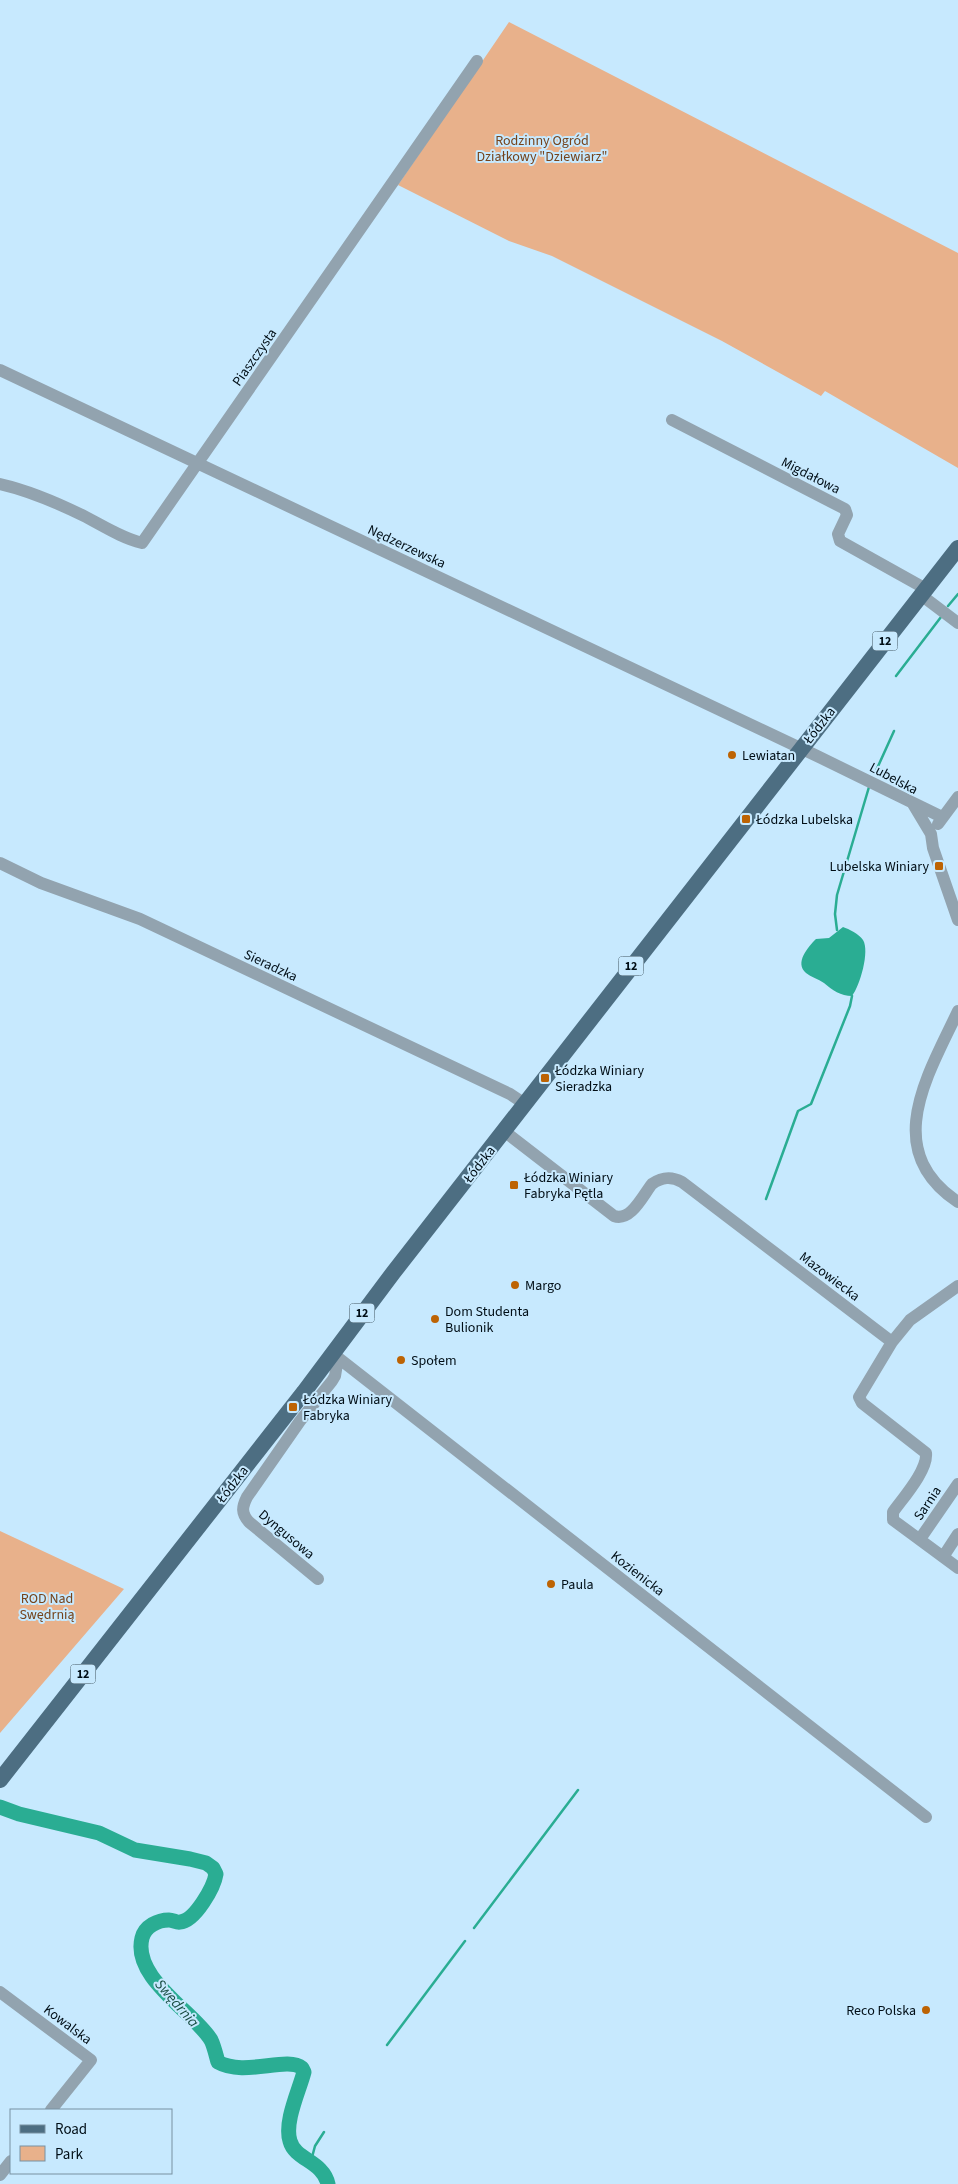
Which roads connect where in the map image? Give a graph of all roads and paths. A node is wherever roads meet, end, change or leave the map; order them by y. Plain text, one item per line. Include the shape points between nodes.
1 (477, 61) dead end
2 (0, 370) edge
3 (672, 420) dead end
4 (198, 463) junction
5 (0, 484) edge
6 (958, 548) edge
7 (924, 592) junction
8 (958, 623) edge
9 (802, 748) junction
10 (958, 797) edge
11 (912, 802) junction
12 (942, 817) junction
13 (931, 834) junction
14 (0, 863) edge
15 (958, 920) edge
16 (958, 1011) edge
17 (525, 1104) junction
18 (504, 1131) junction
19 (958, 1202) edge
20 (958, 1286) edge
21 (892, 1342) junction
22 (335, 1356) junction
23 (958, 1484) edge
24 (958, 1534) edge
25 (920, 1540) junction
26 (943, 1557) junction
27 (958, 1568) edge
28 (318, 1579) dead end
29 (0, 1780) edge
30 (926, 1816) dead end
31 (0, 1992) edge
32 (52, 2109) edge
33 (10, 2162) edge
34 (0, 2175) edge

1 - 4 street, Piaszczysta
2 - 4 street, Nędzerzewska
3 - 7 street, Migdałowa via 845,509 847,515 838,534 840,541
4 - 5 street, Piaszczysta via 142,543 48,498
4 - 9 street, Nędzerzewska
6 - 7 main road, Łódzka / 12
7 - 8 street
7 - 9 main road, Łódzka / 12
9 - 11 street, Lubelska
9 - 17 main road, Łódzka / 12
10 - 12 street
11 - 12 street
11 - 13 street, Lubelska
12 - 13 street
13 - 15 street, Lubelska
14 - 17 street, Sieradzka via 40,883 149,923 510,1094
16 - 19 street via 922,1093 915,1129 919,1154 934,1183
17 - 18 main road, Łódzka / 12
18 - 21 street, Mazowiecka via 619,1218 628,1215 652,1184 668,1178 677,1179
18 - 22 main road, Łódzka / 12
20 - 21 street via 918,1313
21 - 25 street via 859,1397 862,1403 926,1453 920,1474 892,1515
22 - 28 street, Dyngusowa via 332,1382 247,1497 242,1509 249,1522
22 - 29 main road, Łódzka / 12
22 - 30 street, Kozienicka
23 - 25 street, Sarnia
24 - 26 street
25 - 26 street
26 - 27 street
31 - 32 street, Kowalska via 90,2060
33 - 34 street

